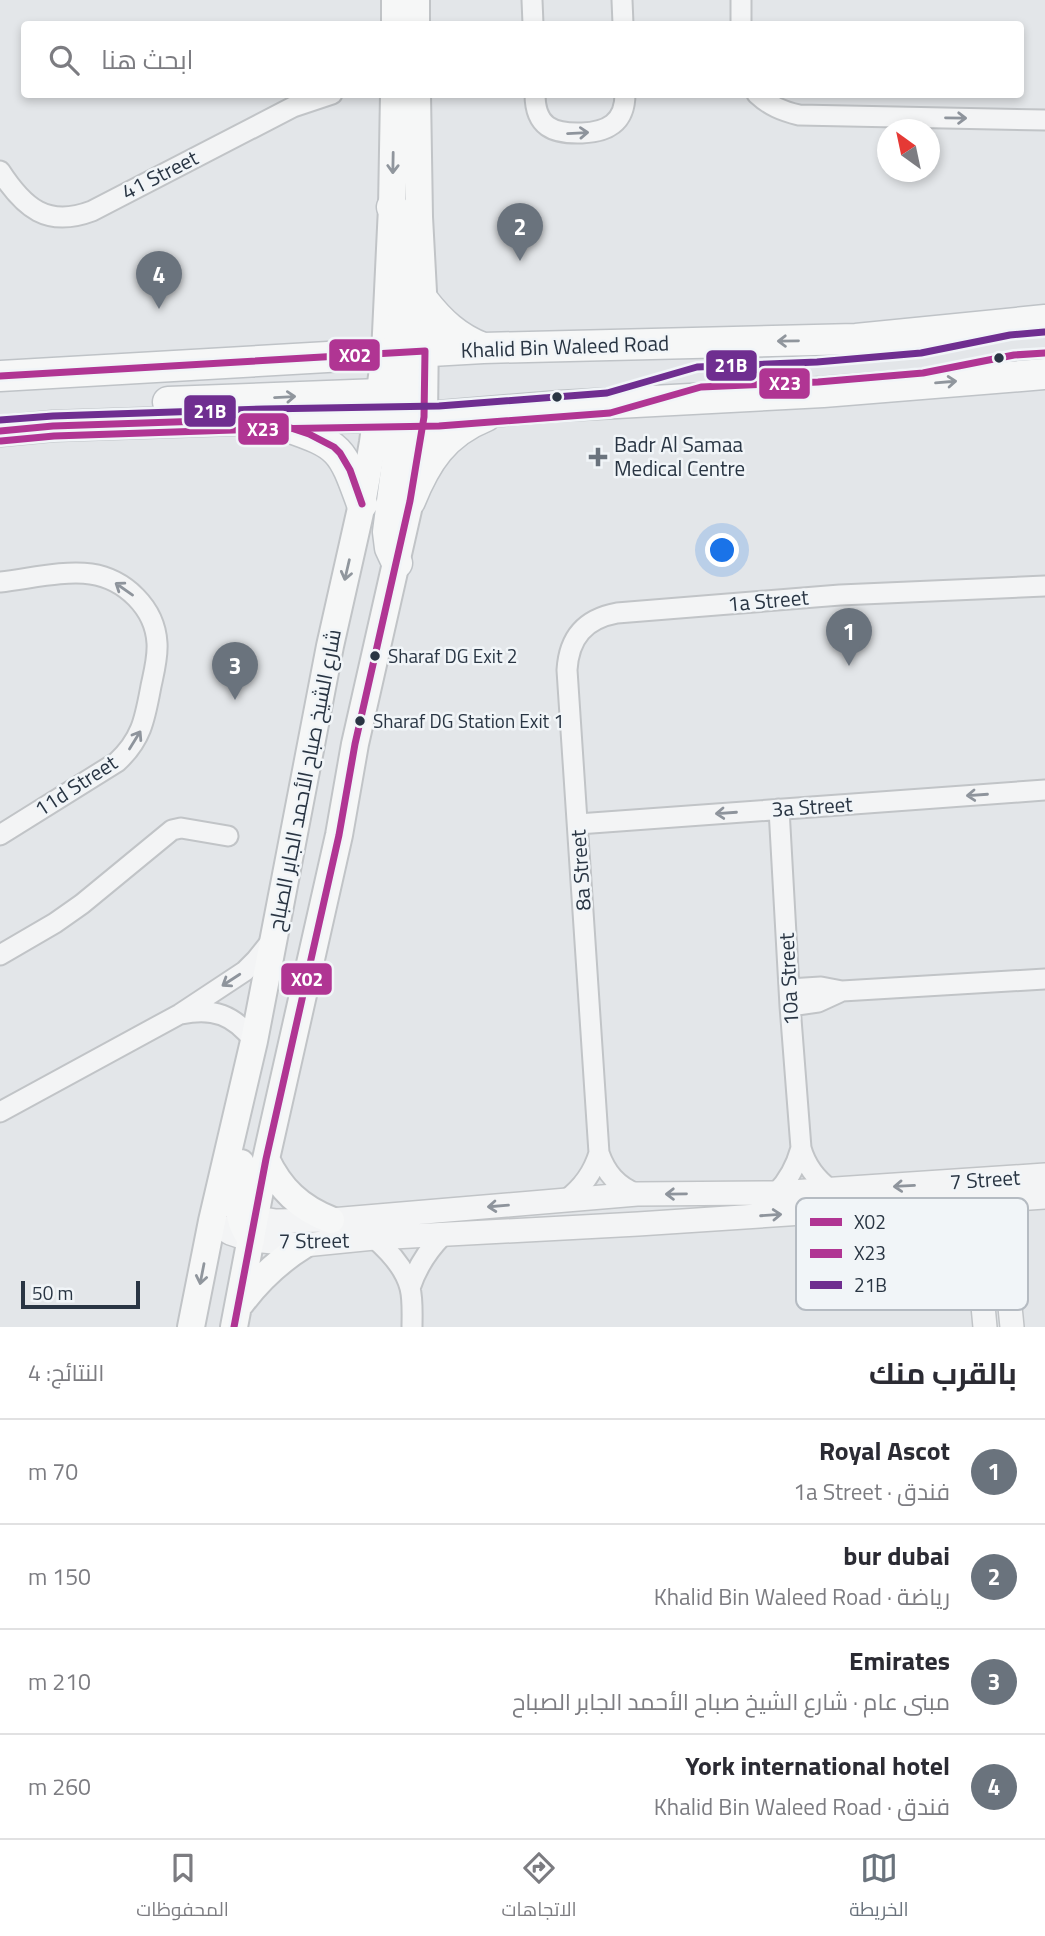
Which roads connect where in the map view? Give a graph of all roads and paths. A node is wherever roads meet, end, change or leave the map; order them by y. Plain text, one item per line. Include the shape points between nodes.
1 (395, 0) edge
2 (416, 0) edge
3 (532, 0) edge
4 (622, 0) edge
5 (741, 0) edge
6 (395, 21) edge
7 (416, 21) edge
8 (533, 21) edge
9 (623, 21) edge
10 (741, 21) edge
11 (320, 98) edge
12 (417, 98) edge
13 (534, 98) edge
14 (624, 98) edge
15 (761, 98) edge
16 (388, 100) edge
17 (1045, 120) edge
18 (0, 171) edge
19 (392, 207) joint
20 (423, 300) junction
21 (1045, 320) edge
22 (641, 344) junction
23 (483, 348) junction
24 (1045, 374) edge
25 (0, 376) edge
26 (403, 385) junction
27 (499, 411) junction
28 (264, 419) junction
29 (52, 426) junction
30 (0, 430) edge
31 (410, 501) junction
32 (362, 504) junction
33 (397, 563) junction
34 (0, 582) edge
35 (1045, 586) edge
36 (617, 613) joint
37 (1045, 790) edge
38 (779, 809) junction
39 (578, 824) junction
40 (0, 835) edge
41 (228, 836) dead end
42 (275, 936) junction
43 (0, 955) edge
44 (1045, 979) edge
45 (790, 997) junction
46 (180, 1014) junction
47 (254, 1041) junction
48 (0, 1112) edge
49 (801, 1148) junction
50 (599, 1153) junction
51 (266, 1159) junction
52 (831, 1190) junction
53 (998, 1190) junction
54 (1043, 1190) edge
55 (973, 1192) junction
56 (776, 1193) junction
57 (637, 1194) junction
58 (954, 1198) edge
59 (974, 1198) edge
60 (999, 1198) edge
61 (566, 1200) junction
62 (1028, 1204) edge
63 (796, 1213) edge
64 (331, 1220) junction
65 (212, 1222) junction
66 (248, 1224) junction
67 (443, 1235) junction
68 (374, 1238) junction
69 (304, 1245) junction
70 (410, 1288) junction
71 (236, 1317) edge
72 (191, 1327) edge
73 (412, 1327) edge

1 - 6 main road
2 - 7 main road
3 - 8 street
4 - 9 street
5 - 10 street
11 - 18 street, 41 Street via 293,107 78,216 55,217 33,210
12 - 20 main road
13 -> 14 street via 540,118 564,134 596,132 612,125 623,110
15 -> 17 street via 791,113
16 -> 19 main road
19 - 26 main road via 405,232
20 - 23 main road via 453,333
20 - 26 main road
21 -> 22 main road, Khalid Bin Waleed Road via 856,339
22 - 23 main road, Khalid Bin Waleed Road
22 - 26 main road via 631,355 616,360 440,370
23 - 26 main road, Khalid Bin Waleed Road
27 -> 24 main road, Khalid Bin Waleed Road
25 - 26 main road, Khalid Bin Waleed Road
26 - 27 main road, Khalid Bin Waleed Road
26 - 28 main road, Khalid Bin Waleed Road
29 -> 26 main road via 70,411 93,405
26 - 31 main road, شارع الشيخ صباح الأحمد الجابر الصباح
26 - 32 main road, شارع الشيخ صباح الأحمد الجابر الصباح
26 - 33 main road via 388,532
27 - 31 main road via 469,423 444,443 429,460
28 - 29 main road, Khalid Bin Waleed Road
28 - 32 main road via 334,447
29 - 30 main road, Khalid Bin Waleed Road
31 - 33 main road, شارع الشيخ صباح الأحمد الجابر الصباح
32 -> 42 main road, شارع الشيخ صباح الأحمد الجابر الصباح via 327,660
33 - 51 main road, شارع الشيخ صباح الأحمد الجابر الصباح
40 -> 34 street, 11d Street via 117,762 131,748 144,722 157,645 155,628 143,605 109,579 74,573
35 - 36 street, 1a Street via 840,595
36 - 39 street, 8a Street via 585,627 568,658
37 -> 38 street, 3a Street
38 -> 39 street, 3a Street
38 - 45 street, 10a Street
39 - 50 street, 8a Street
41 - 43 street via 172,830 75,909
42 -> 46 street via 245,971
42 - 47 main road, شارع الشيخ صباح الأحمد الجابر الصباح
44 - 45 street via 842,991 821,987
45 - 49 street, 10a Street
46 - 47 street via 222,1014
46 - 48 street
47 - 65 main road, شارع الشيخ صباح الأحمد الجابر الصباح
47 - 66 main road via 258,1075 236,1194
49 - 52 street, 10a Street via 815,1176
49 - 56 street, 10a Street via 794,1168
50 - 57 street, 8a Street via 617,1183
50 - 61 street via 590,1175
51 - 64 main road via 288,1194
51 - 66 main road, شارع الشيخ صباح الأحمد الجابر الصباح
55 -> 52 street, 7 Street
52 - 56 street, 7 Street
53 - 54 street, 7 Street
53 - 55 street, 7 Street
53 - 60 street
54 - 62 street
55 - 58 street, 7 Street
55 - 59 street
56 -> 57 street, 7 Street
57 - 61 street, 7 Street
61 -> 64 street, 7 Street
67 -> 63 street, 7 Street
64 - 66 street, 7 Street
65 - 66 street, 7 Street via 223,1217
65 -> 72 main road, شارع الشيخ صباح الأحمد الجابر الصباح
66 - 69 street, 7 Street
66 - 71 main road, شارع الشيخ صباح الأحمد الجابر الصباح
67 - 68 street, 7 Street
67 - 70 street via 419,1265
68 - 69 street, 7 Street
68 - 70 street via 392,1256
69 - 71 main road via 254,1285
70 - 73 street

